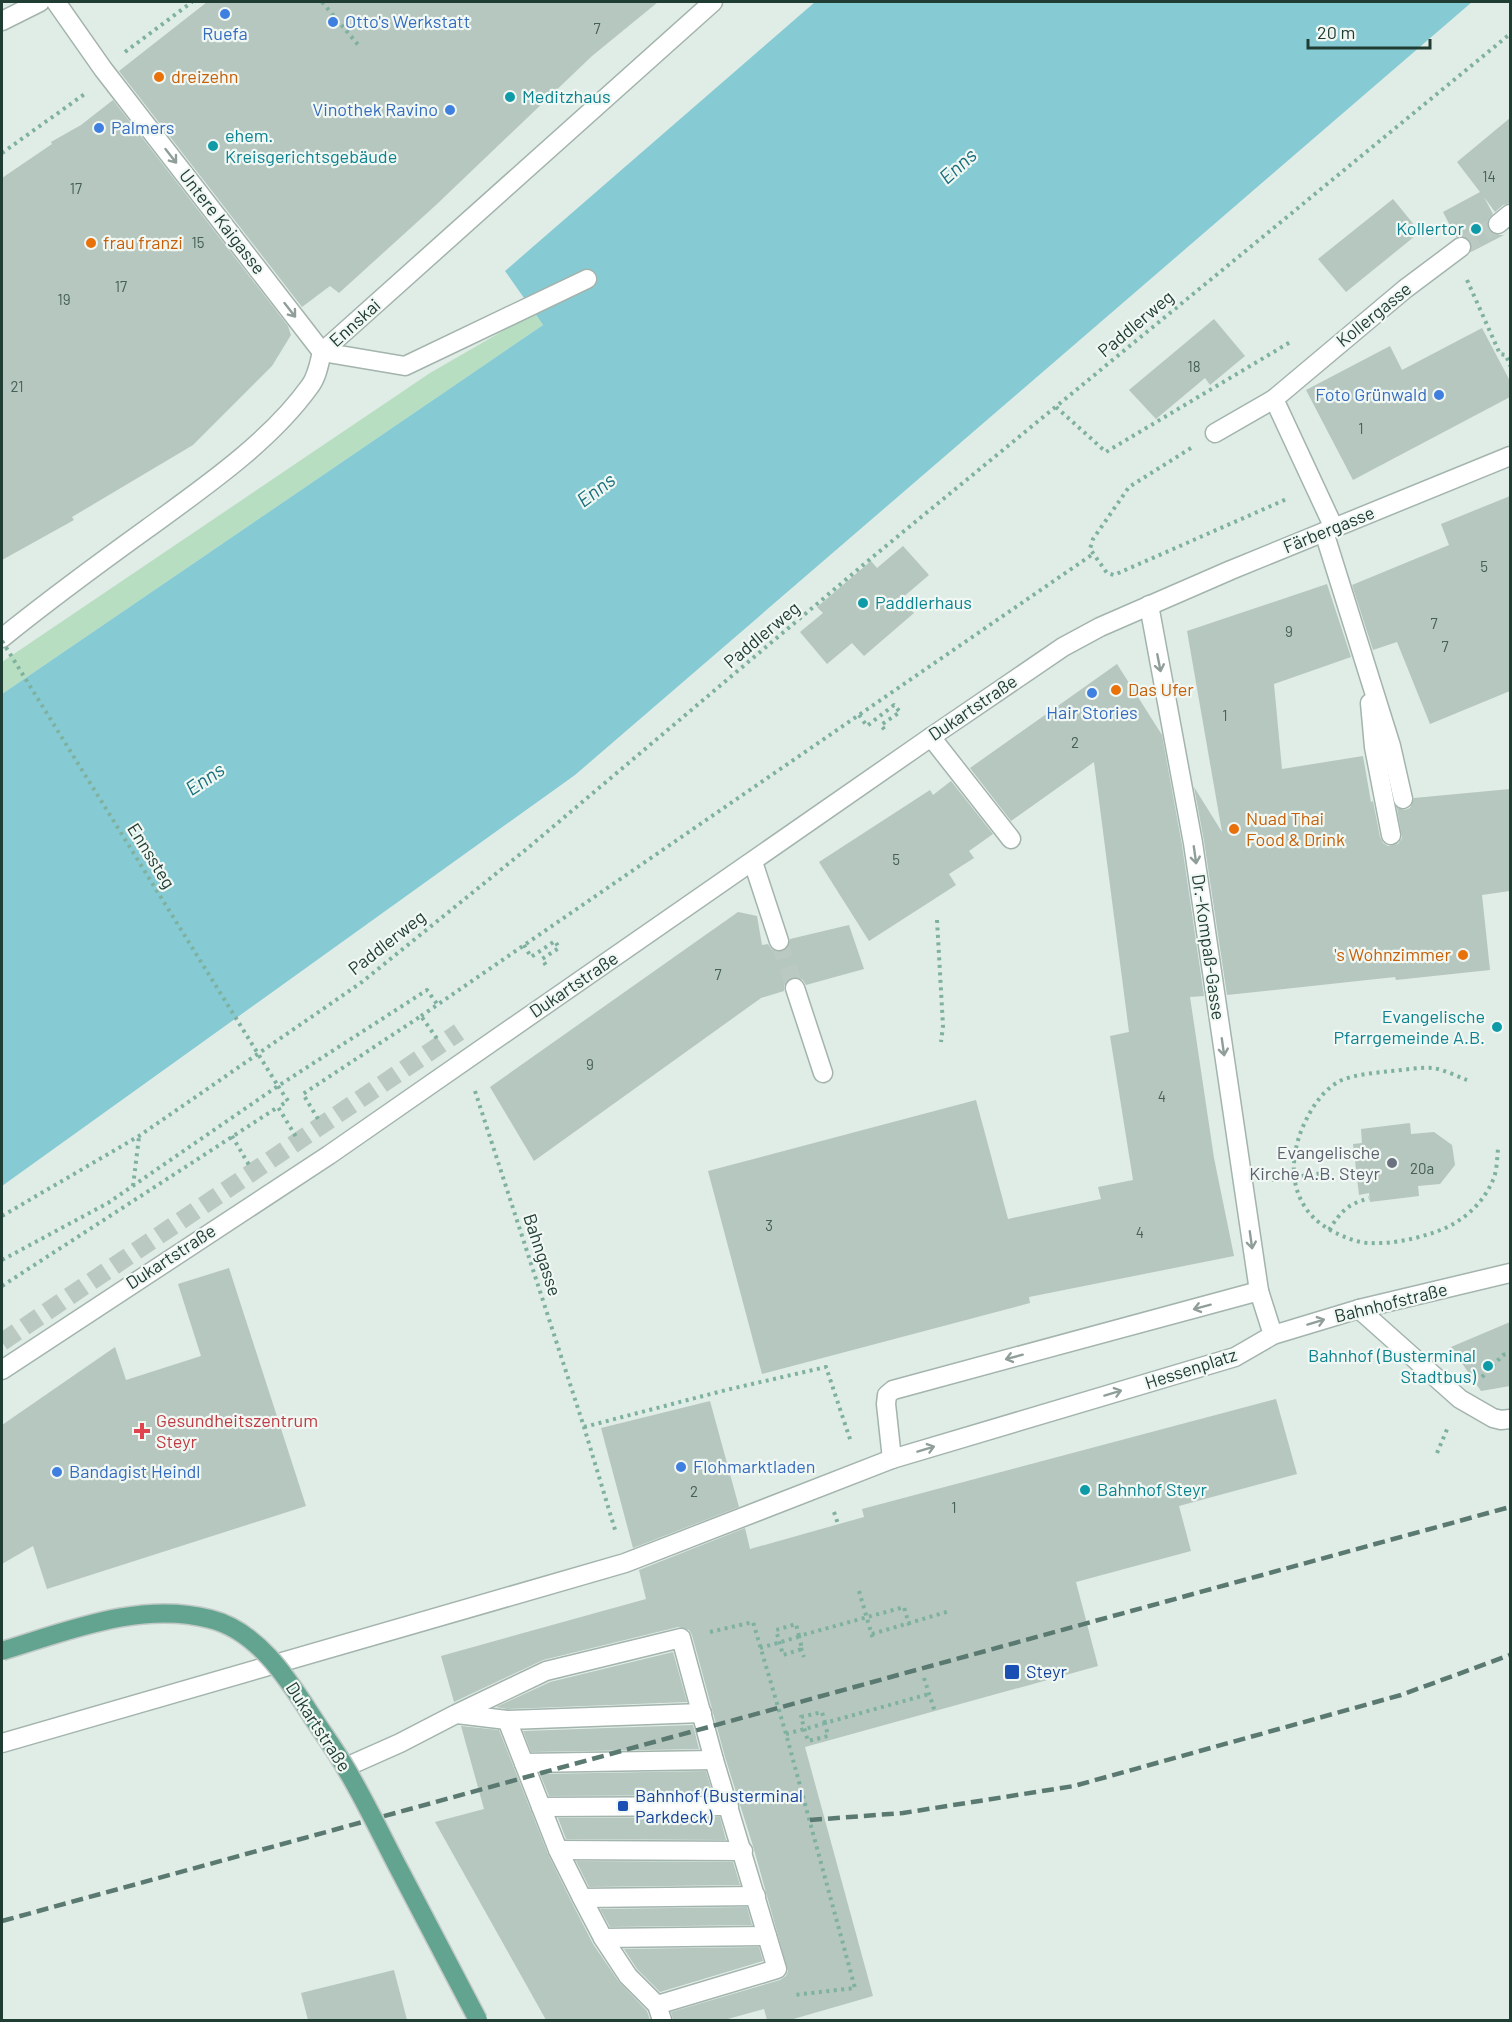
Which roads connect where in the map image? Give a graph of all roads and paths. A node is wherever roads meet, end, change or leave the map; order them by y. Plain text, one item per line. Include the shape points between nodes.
1 (40, 2) edge
2 (56, 2) edge
3 (192, 2) edge
4 (322, 2) edge
5 (712, 2) edge
6 (2, 21) edge
7 (1510, 34) edge
8 (360, 47) dead end
9 (107, 73) junction
10 (2, 153) edge
11 (1458, 250) joint
12 (587, 279) dead end
13 (1300, 336) dead end
14 (322, 352) junction
15 (1510, 366) edge
16 (1274, 399) junction
17 (1056, 407) junction
18 (1215, 433) joint
19 (1510, 456) edge
20 (1297, 495) dead end
21 (1329, 530) junction
22 (1093, 554) junction
23 (1149, 605) junction
24 (2, 640) edge
25 (1368, 668) junction
26 (859, 715) junction
27 (881, 725) dead end
28 (930, 736) junction
29 (1403, 799) dead end
30 (1391, 835) dead end
31 (1011, 839) dead end
32 (753, 862) junction
33 (937, 920) dead end
34 (779, 942) tunnel mouth
35 (524, 945) junction
36 (542, 959) dead end
37 (795, 988) tunnel mouth
38 (438, 1004) junction
39 (421, 1016) junction
40 (438, 1040) dead end
41 (941, 1042) dead end
42 (823, 1073) dead end
43 (1467, 1080) dead end
44 (278, 1086) junction
45 (475, 1091) dead end
46 (278, 1107) junction
47 (318, 1119) dead end
48 (139, 1136) junction
49 (232, 1136) junction
50 (298, 1140) dead end
51 (1498, 1149) dead end
52 (249, 1165) dead end
53 (1331, 1172) dead end
54 (1308, 1175) dead end
55 (133, 1186) junction
56 (1369, 1198) dead end
57 (2, 1216) edge
58 (1329, 1230) junction
59 (2, 1260) edge
60 (1510, 1273) edge
61 (2, 1286) edge
62 (1259, 1291) junction
63 (1359, 1309) junction
64 (1273, 1335) junction
65 (1510, 1353) edge
66 (1503, 1355) dead end
67 (2, 1370) edge
68 (1510, 1419) edge
69 (584, 1427) junction
70 (1448, 1429) dead end
71 (1437, 1454) dead end
72 (892, 1459) junction
73 (861, 1471) junction
74 (625, 1563) junction
75 (859, 1591) dead end
76 (950, 1611) dead end
77 (909, 1623) junction
78 (910, 1628) dead end
79 (799, 1636) junction
80 (681, 1638) junction
81 (779, 1642) junction
82 (760, 1648) junction
83 (2, 1651) edge
84 (804, 1657) dead end
85 (924, 1678) dead end
86 (929, 1694) junction
87 (819, 1706) dead end
88 (935, 1712) dead end
89 (702, 1713) junction
90 (456, 1714) junction
91 (507, 1720) junction
92 (824, 1723) junction
93 (804, 1728) junction
94 (786, 1734) junction
95 (828, 1741) dead end
96 (2, 1743) edge
97 (714, 1760) junction
98 (524, 1763) junction
99 (346, 1767) junction
100 (729, 1806) junction
101 (541, 1807) junction
102 (558, 1850) junction
103 (742, 1851) junction
104 (756, 1896) junction
105 (582, 1898) junction
106 (767, 1936) junction
107 (603, 1938) junction
108 (797, 1995) dead end
109 (659, 2013) edge
110 (478, 2020) edge

1 - 6 street
2 - 9 street, Untere Kaigasse
3 - 9 path
4 - 8 path
5 - 14 street, Ennskai
7 - 17 path, Paddlerweg
9 - 10 path
9 -> 14 street, Untere Kaigasse
11 - 15 path via 1500,354 1506,355
11 - 16 street, Kollergasse via 1405,289
12 - 14 street via 405,366
13 - 17 path via 1106,452
14 - 24 street, Ennskai via 310,386 273,428 209,484 62,590
16 - 18 street, Kollergasse
16 - 21 street
17 - 48 path, Paddlerweg via 362,982
18 - 22 path via 1129,487 1093,539
19 - 21 street, Färbergasse
20 - 22 path via 1113,575
21 - 23 street, Färbergasse
21 - 25 street
22 - 26 path
23 - 28 street, Dukartstraße via 1063,647
23 -> 62 street, Dr.-Kompaß-Gasse via 1193,843
24 - 44 path, Ennssteg, bridge
25 - 29 street
25 - 30 street via 1374,747
26 - 27 path via 867,726 894,705 900,712
26 - 35 path
28 - 31 street
28 - 32 street, Dukartstraße
32 - 34 street
32 - 67 street, Dukartstraße via 329,1155
33 - 41 path
35 - 36 path via 531,957 555,941 559,948
35 - 38 path
37 - 42 street
38 - 39 path
38 - 44 path via 427,990
39 - 40 path
39 - 47 path via 303,1094
43 - 58 path via 1434,1068 1368,1073 1342,1080 1320,1098 1299,1135 1293,1162 1296,1190 1304,1206
44 - 46 path via 288,1101
44 - 55 path
45 - 69 path, Bahngasse
46 - 49 path
46 - 50 path
48 - 55 path
48 - 57 path, Paddlerweg
49 - 52 path
49 - 61 path
51 - 58 path via 1494,1179 1484,1195 1465,1218 1443,1230 1414,1239 1370,1243
53 - 54 path
55 - 59 path
56 - 58 path via 1340,1212
60 - 63 street, Bahnhofstraße
62 - 64 street
62 -> 72 street via 893,1390 887,1395 886,1404
64 -> 63 street, Bahnhofstraße
63 - 68 street via 1460,1399 1493,1418
72 -> 64 street, Hessenplatz via 1235,1357
65 - 66 path
69 - 73 path via 826,1366
69 - 74 path, Bahngasse
70 - 71 path
72 - 73 street, Hessenplatz
73 - 74 street, Hessenplatz
74 - 96 street, Hessenplatz
75 - 77 path via 872,1636
76 - 77 path
77 - 78 path
77 - 79 path via 904,1607
79 - 81 path via 795,1624 776,1630
79 - 81 path via 802,1649 783,1654
80 - 82 path via 753,1622
80 - 89 street
80 - 90 street via 546,1671
81 - 82 path
81 - 84 path via 798,1637
82 - 94 path
83 - 99 main road, Dukartstraße, bridge via 140,1614 213,1619 238,1630 287,1678
85 - 86 path
86 - 88 path
86 - 92 path
87 - 92 path
89 - 91 street
89 - 97 street
90 - 91 street
90 - 99 street
91 - 98 street
92 - 93 path
92 - 93 path via 822,1712 801,1718
92 - 93 path via 828,1736 808,1741
92 - 95 path
93 - 94 path
94 - 108 path via 855,1988
97 - 98 street
97 - 100 street
98 - 101 street
99 - 110 main road, Dukartstraße, bridge
100 - 101 street
100 - 103 street
101 - 102 street
102 - 103 street
102 - 105 street
103 - 104 street
104 - 105 street
104 - 106 street
105 - 107 street
106 - 107 street
106 - 109 street via 777,1969
107 - 109 street

